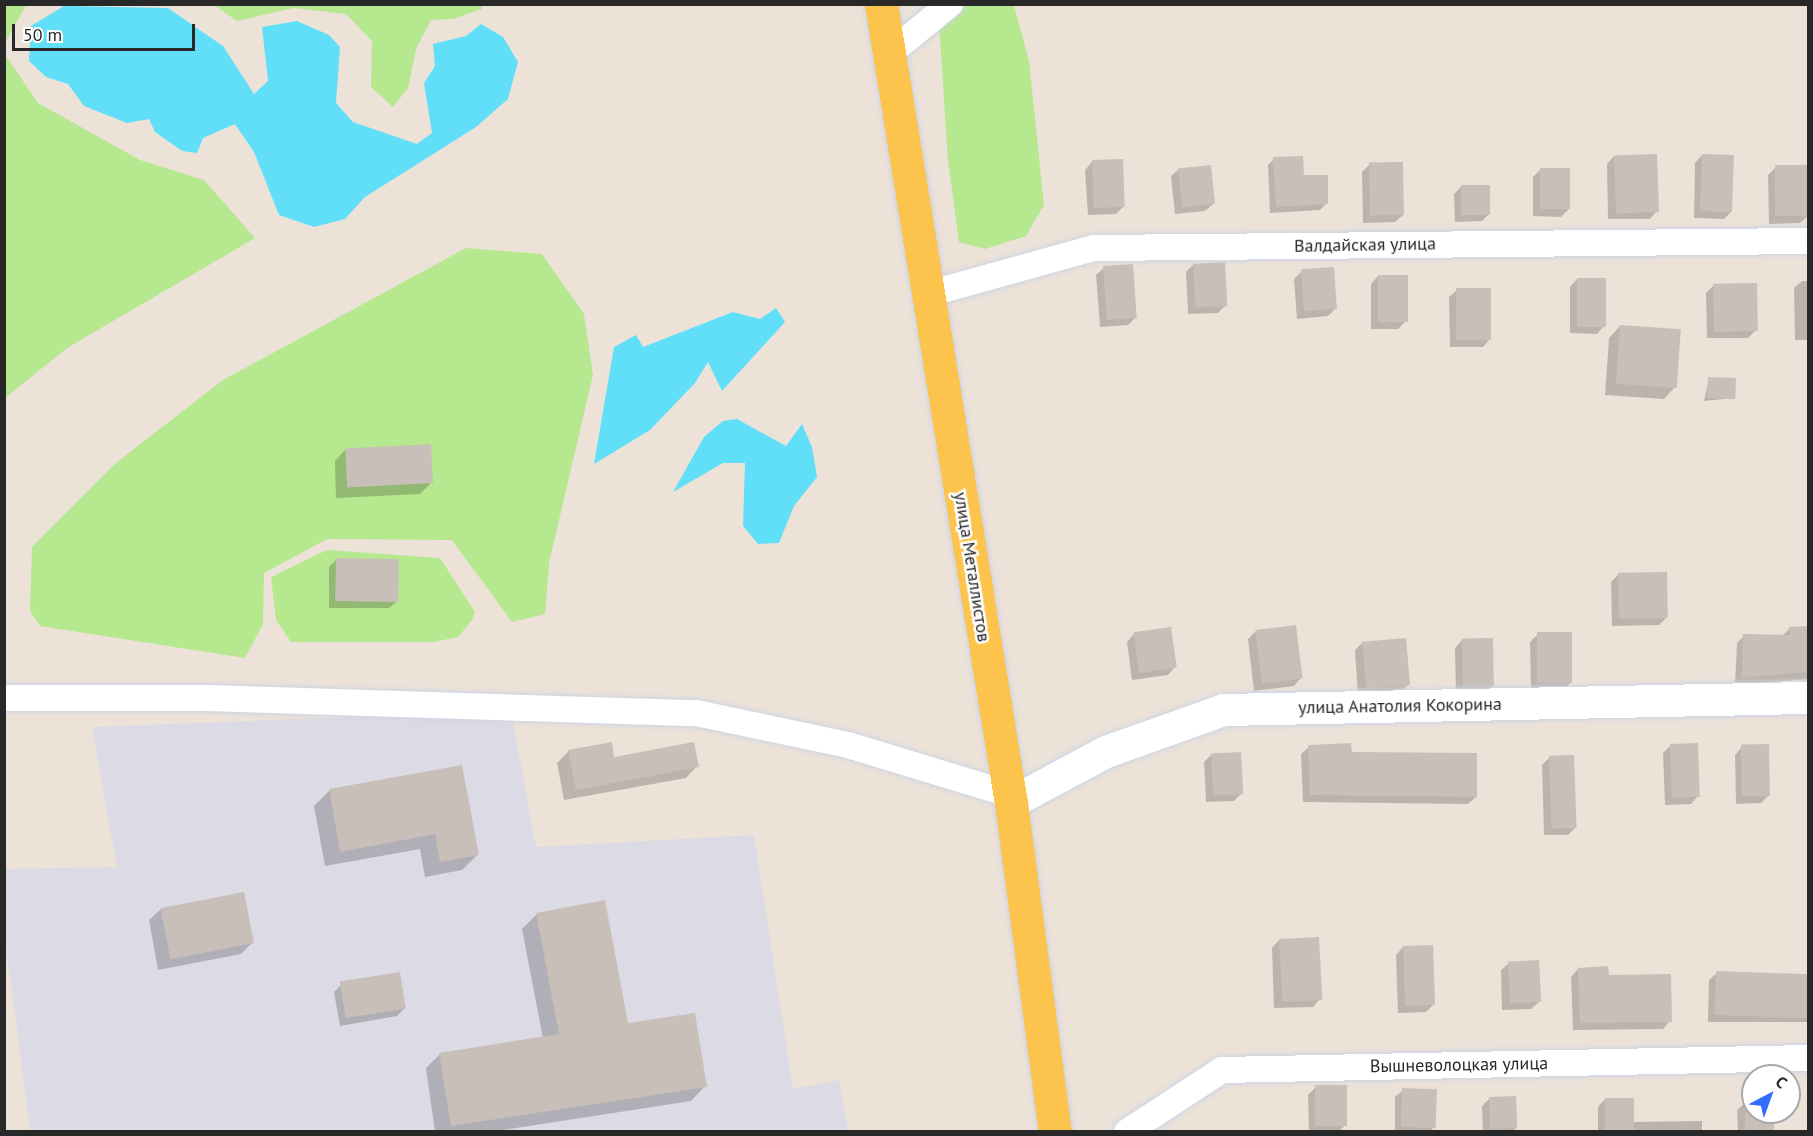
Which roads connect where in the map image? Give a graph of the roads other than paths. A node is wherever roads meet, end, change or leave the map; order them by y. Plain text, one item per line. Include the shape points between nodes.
1 (881, 4) edge
2 (950, 4) edge
3 (889, 54) junction
4 (1809, 241) edge
5 (928, 294) junction
6 (4, 698) edge
7 (1809, 698) edge
8 (1010, 799) junction
9 (1809, 1058) edge
10 (1055, 1131) edge
11 (1127, 1131) edge

1 - 3 main road, улица Металлистов
2 - 3 street
3 - 5 main road, улица Металлистов
4 - 5 street, Валдайская улица via 1094,248
5 - 8 main road, улица Металлистов
6 - 8 street via 207,698 696,713 848,745
7 - 8 street, улица Анатолия Кокорина via 1224,710 1106,752
8 - 10 main road, улица Металлистов
9 - 11 street, Вышневолоцкая улица via 1222,1070

